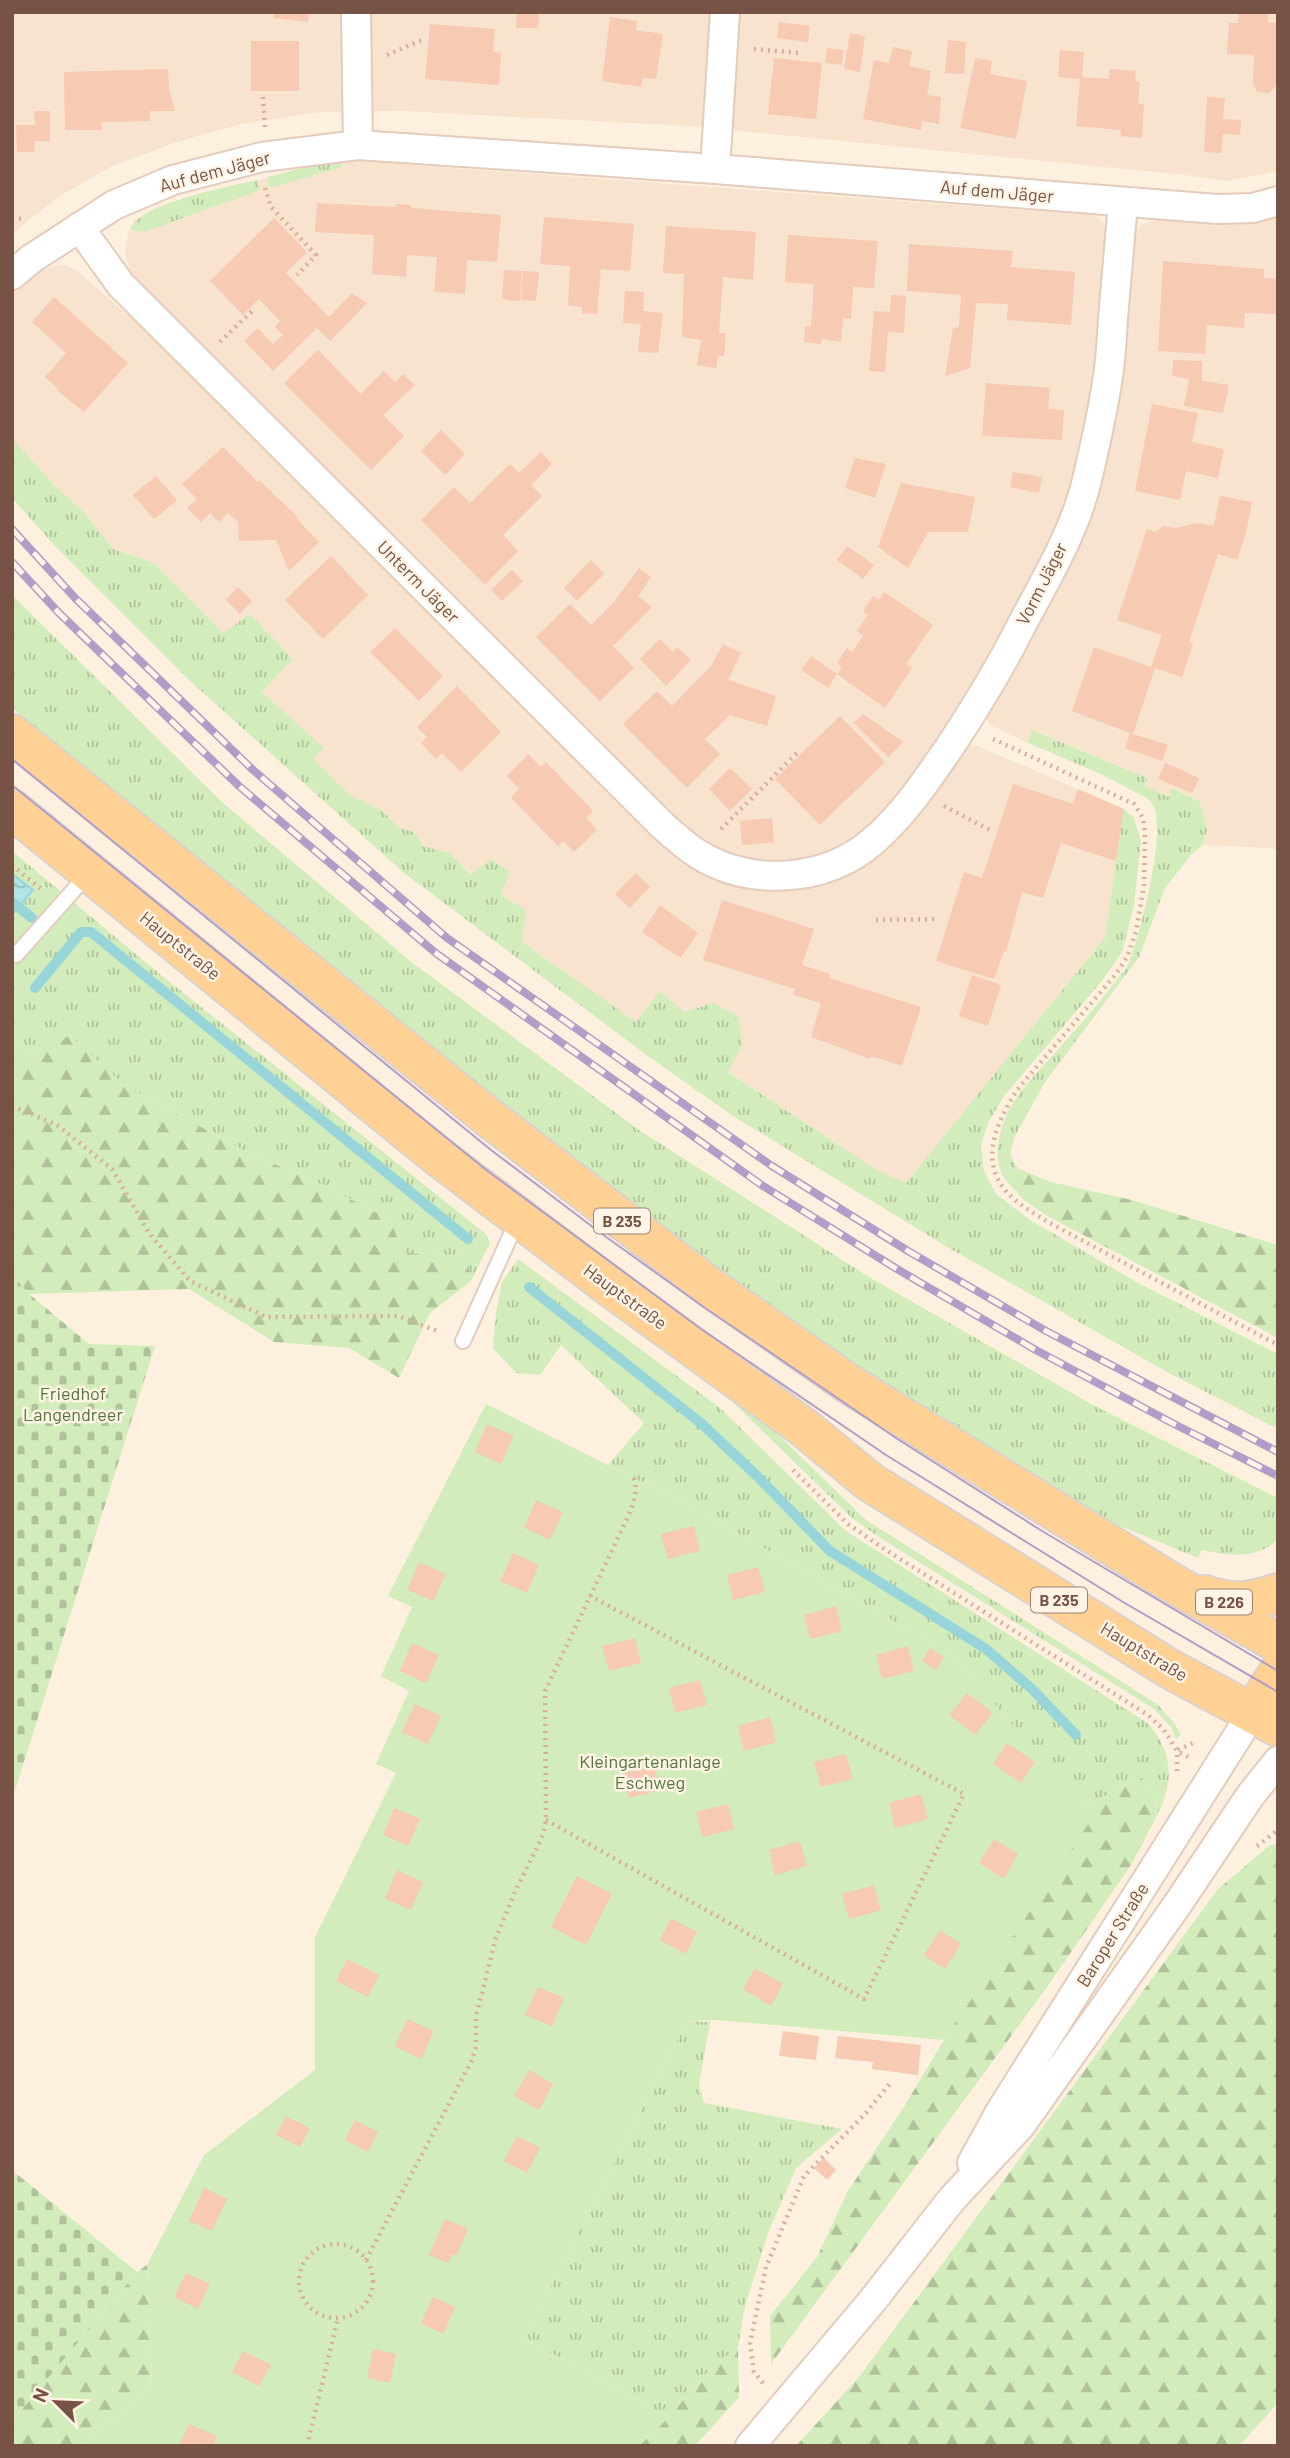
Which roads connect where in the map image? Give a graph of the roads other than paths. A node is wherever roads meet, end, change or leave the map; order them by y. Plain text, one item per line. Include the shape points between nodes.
1 (356, 12) edge
2 (725, 12) edge
3 (358, 145) junction
4 (715, 169) junction
5 (1278, 201) edge
6 (1123, 202) junction
7 (79, 227) junction
8 (12, 275) edge
9 (12, 734) edge
10 (12, 809) edge
11 (89, 873) junction
12 (795, 875) joint
13 (12, 952) edge
14 (519, 1218) junction
15 (463, 1341) road end
16 (1172, 1583) junction
17 (1278, 1592) edge
18 (1278, 1643) edge
19 (1278, 1673) edge
20 (1265, 1720) edge
21 (1278, 1761) edge
22 (952, 2199) junction
23 (750, 2446) edge

1 - 3 street
2 - 4 street
3 - 4 street, Auf dem Jäger
3 - 7 street, Auf dem Jäger via 262,157 173,180 114,205
4 - 6 street, Auf dem Jäger
5 - 6 street, Auf dem Jäger via 1253,208 1217,209
6 - 12 street, Vorm Jäger via 1108,375 1083,494 1061,548 986,693 918,792 858,853 823,869
7 - 8 street, Auf dem Jäger
7 - 12 street, Unterm Jäger via 121,285 662,824 710,861 752,874
9 - 16 main road, B 235 via 488,1117 699,1279 849,1384
10 - 11 main road, Hauptstraße / B 235
11 - 13 lane via 16,955
11 - 14 main road, Hauptstraße / B 235
14 - 15 lane
14 - 20 main road, Hauptstraße / B 235 via 803,1427 870,1482 1170,1669
16 - 17 main road, B 226 via 1226,1602 1261,1599
16 - 18 main road, B 235
19 - 20 main road, Baroper Straße
20 - 22 street, Baroper Straße via 1000,2112
21 - 22 street, Baroper Straße via 1021,2125
22 - 23 street, Baroper Straße

